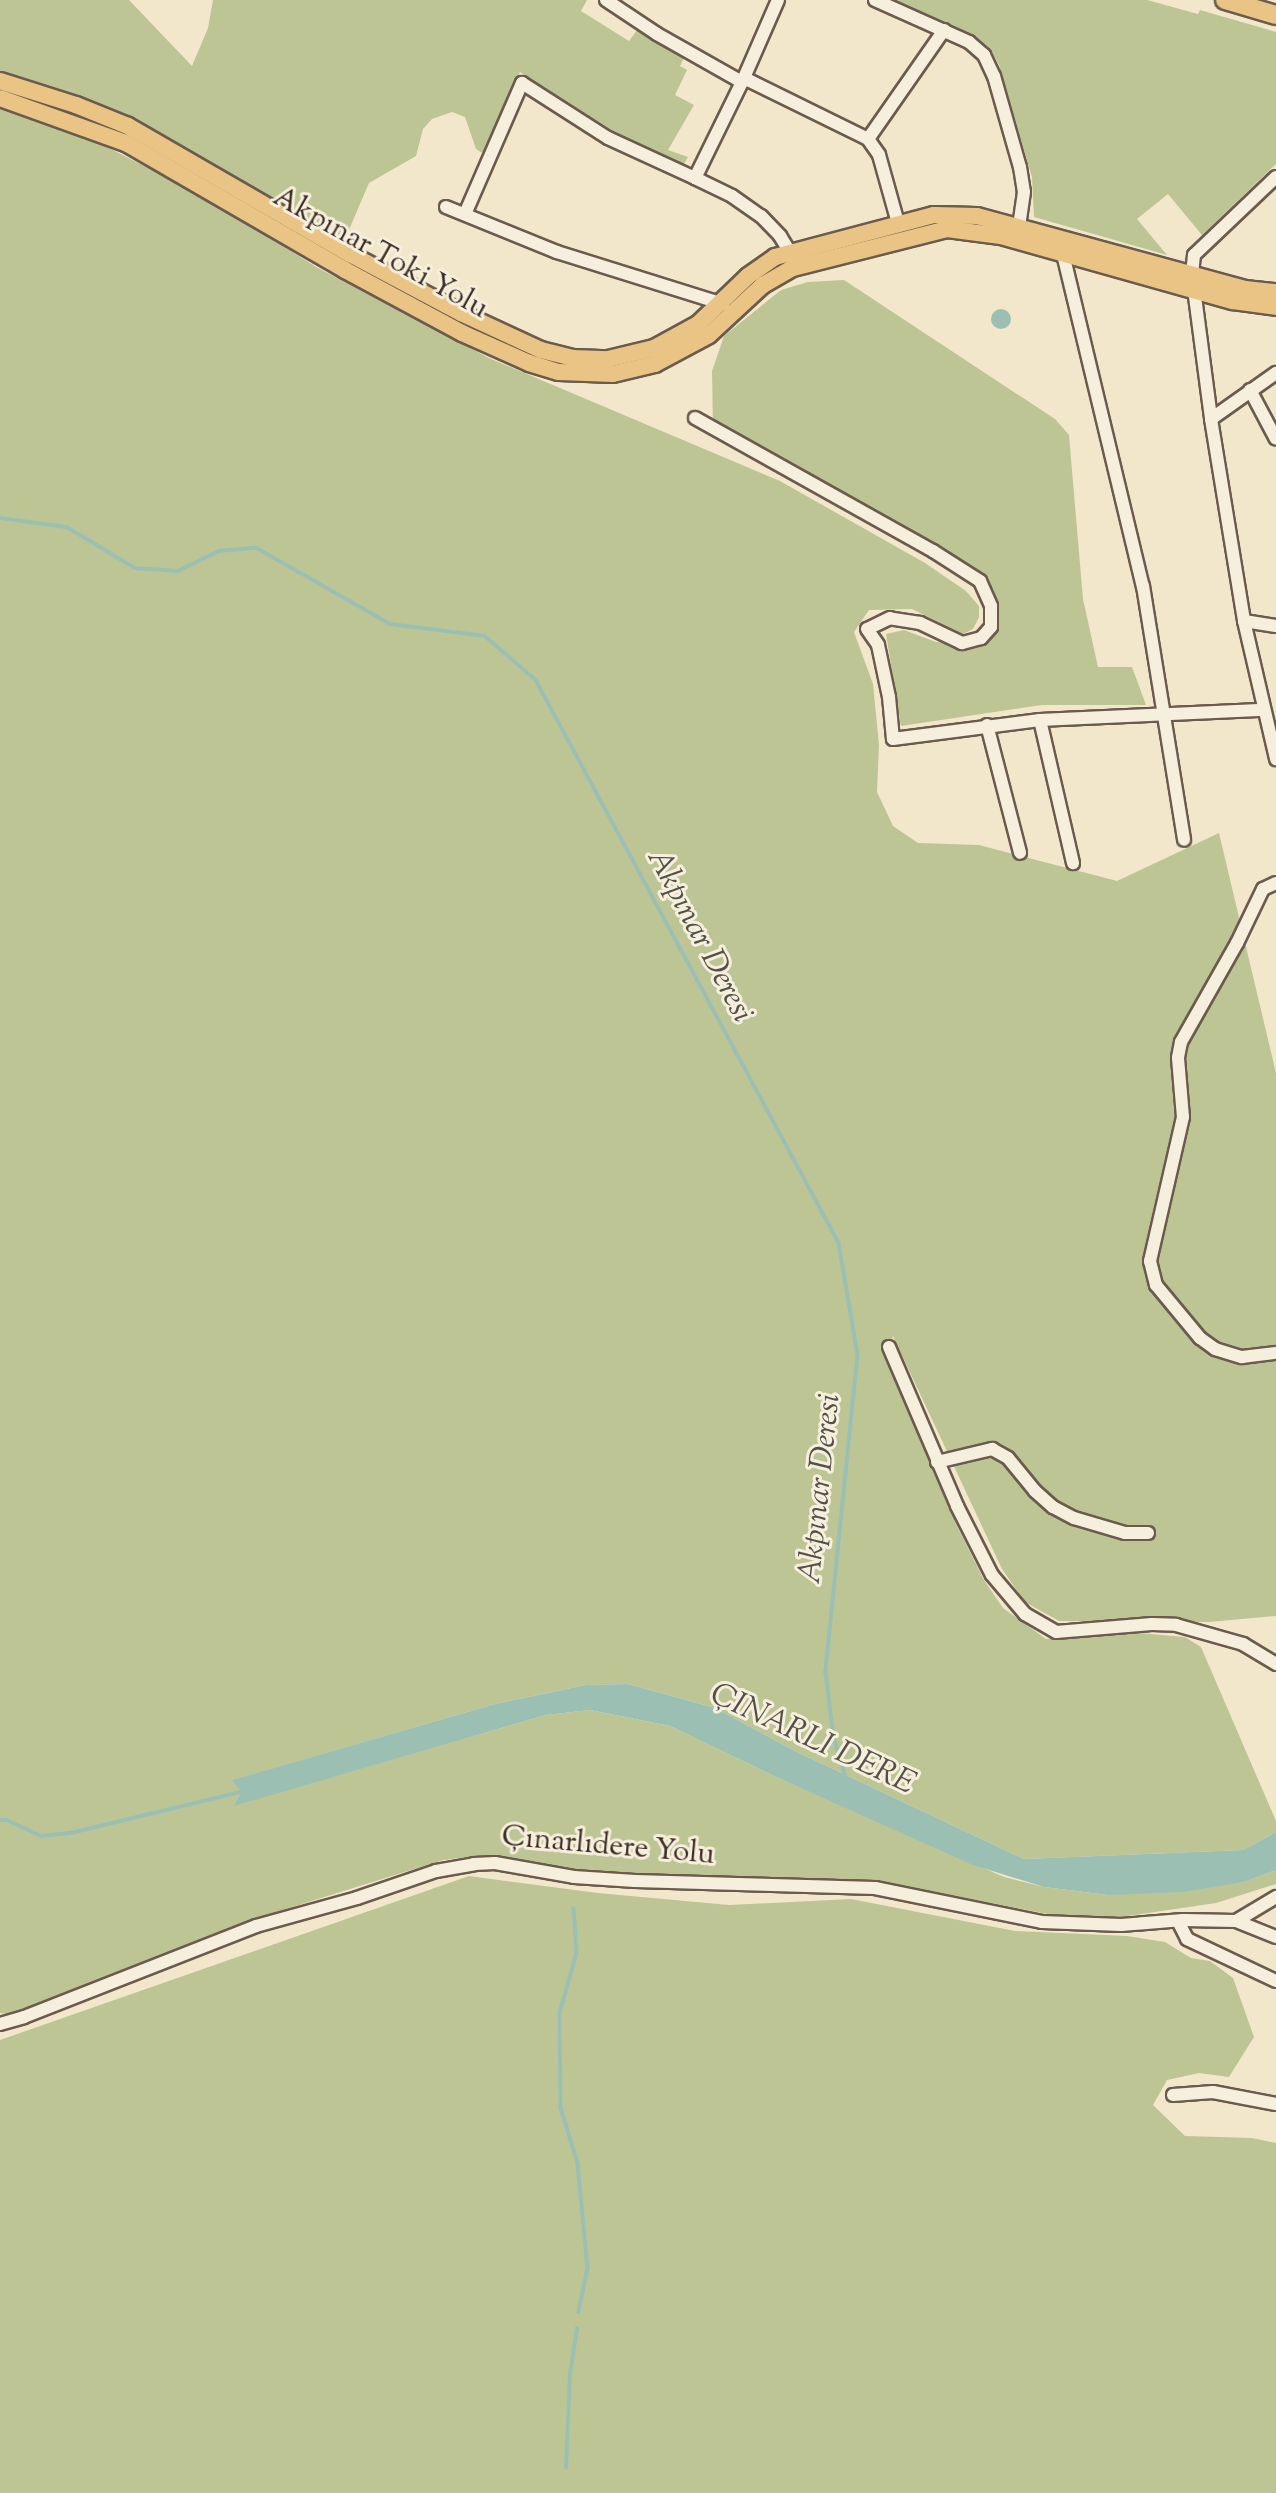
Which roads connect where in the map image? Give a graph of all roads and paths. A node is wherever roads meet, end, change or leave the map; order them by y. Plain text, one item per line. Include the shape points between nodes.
1 (606, 0) edge
2 (778, 0) edge
3 (876, 0) edge
4 (1225, 0) edge
5 (1276, 15) edge
6 (944, 30) junction
7 (743, 80) junction
8 (0, 81) edge
9 (0, 98) edge
10 (867, 139) junction
11 (1276, 177) edge
12 (695, 178) junction
13 (446, 206) dead end
14 (465, 214) junction
15 (898, 223) junction
16 (1018, 234) junction
17 (1063, 254) junction
18 (794, 259) junction
19 (1194, 281) junction
20 (1276, 292) edge
21 (1276, 307) edge
22 (729, 308) junction
23 (1276, 373) edge
24 (1250, 390) junction
25 (695, 418) dead end
26 (1212, 419) junction
27 (1276, 439) edge
28 (1244, 621) junction
29 (1276, 626) edge
30 (1264, 710) junction
31 (1162, 713) junction
32 (1040, 720) junction
33 (987, 725) junction
34 (1276, 759) edge
35 (1184, 840) dead end
36 (1020, 853) dead end
37 (1073, 863) dead end
38 (1276, 883) edge
39 (889, 1347) dead end
40 (1276, 1353) edge
41 (937, 1462) junction
42 (1148, 1533) dead end
43 (1276, 1664) edge
44 (1276, 1897) edge
45 (1178, 1921) junction
46 (1236, 1922) junction
47 (1276, 1937) edge
48 (1276, 1981) edge
49 (0, 2024) edge
50 (1173, 2095) dead end
51 (1276, 2104) edge

1 - 7 street via 666,40
2 - 7 street
3 - 6 street
4 - 5 highway
6 - 10 street
6 - 16 street via 976,47 994,76 1022,179
7 - 10 street
7 - 12 street
8 - 22 main road, Akpınar Toki Yolu via 128,126 350,254 541,350 590,359 639,354
9 - 22 main road, Akpınar Toki Yolu via 126,143 439,320 529,363 559,372 613,374 654,364 691,348
10 - 15 street via 879,155
11 - 19 street via 1194,255
12 - 14 street via 602,135 522,83
12 - 18 street via 761,216
13 - 14 street
14 - 22 street via 557,252
15 - 16 main road via 952,214 977,216
15 - 18 main road
16 - 17 main road
16 - 18 main road via 947,229
16 - 19 main road
17 - 19 main road
17 - 31 street via 1143,586
18 - 22 main road via 760,266
19 - 20 main road
19 - 21 main road via 1251,305
19 - 26 street
23 - 24 street
24 - 26 street
24 - 27 street
25 - 33 street via 980,581 992,606 991,627 981,638 962,643 920,623 890,618 867,629 878,645 892,739
26 - 28 street
28 - 29 street
28 - 30 street
30 - 31 street
30 - 34 street
31 - 32 street
31 - 35 street
32 - 33 street
32 - 37 street
33 - 36 street
38 - 40 street via 1263,889 1181,1042 1183,1117 1150,1261 1156,1285 1200,1338 1215,1349 1242,1357
39 - 41 street
41 - 42 street via 992,1449 1008,1458 1053,1507 1125,1533
41 - 43 street via 992,1575 1007,1596 1041,1625 1056,1632 1176,1625 1243,1644
44 - 46 street
45 - 46 street, Çınarlıdere Yolu
45 - 48 street via 1187,1939
45 - 49 street, Çınarlıdere Yolu via 1121,1925 1042,1922 875,1888 635,1881 474,1864 256,1926
46 - 47 street
50 - 51 street via 1213,2092

